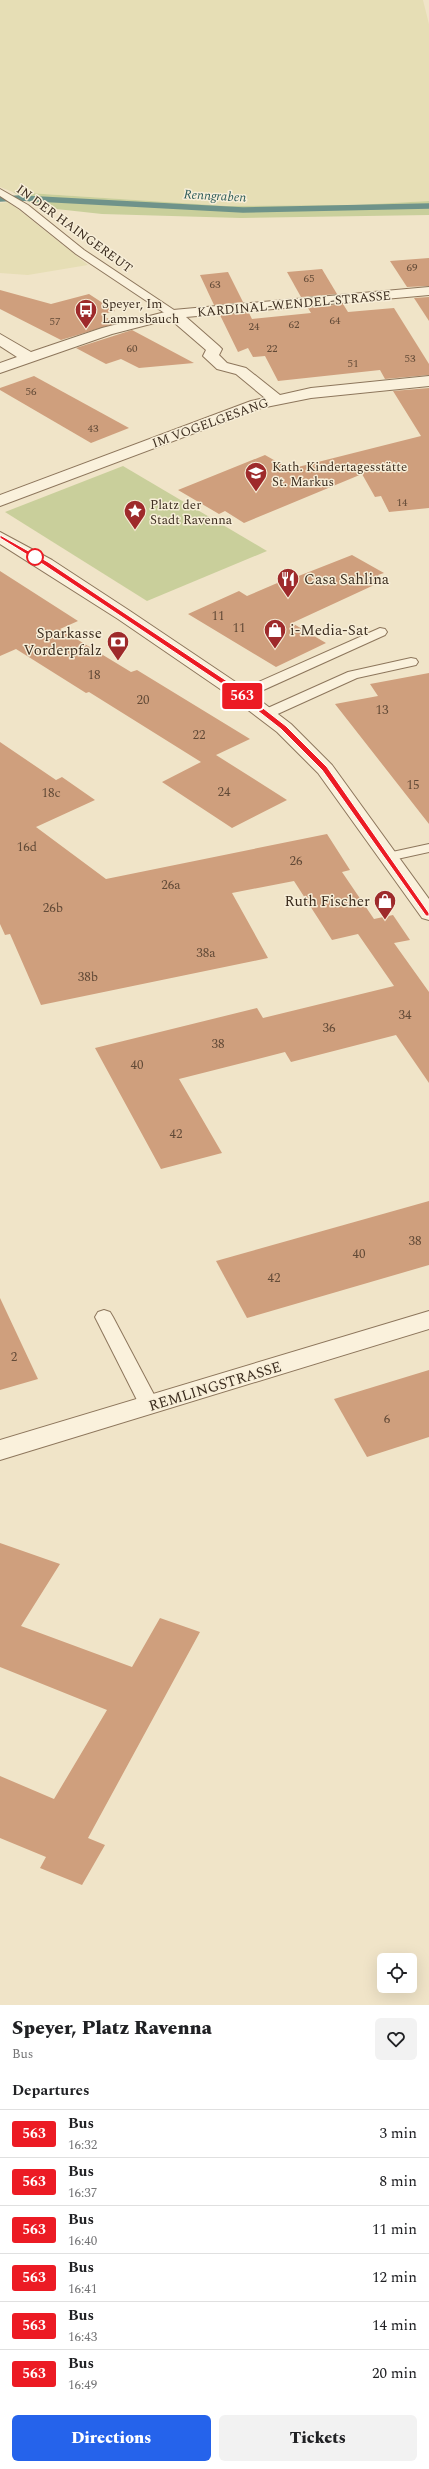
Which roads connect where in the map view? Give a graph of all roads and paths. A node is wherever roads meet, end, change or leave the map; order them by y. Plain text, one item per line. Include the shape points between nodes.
1 (2, 193) edge
2 (429, 291) edge
3 (173, 314) junction
4 (0, 339) edge
5 (30, 358) junction
6 (0, 368) edge
7 (429, 381) edge
8 (276, 399) junction
9 (0, 501) edge
10 (0, 537) edge
11 (380, 632) dead end
12 (411, 662) dead end
13 (241, 695) junction
14 (266, 714) junction
15 (429, 848) edge
16 (388, 857) junction
17 (429, 914) edge
18 (104, 1316) dead end
19 (429, 1320) edge
20 (150, 1406) junction
21 (0, 1450) edge

1 - 3 lane, IN DER HAINGEREUT via 24,207 80,252
2 - 3 street, KARDINAL-WENDEL-STRASSE
3 - 5 street, KARDINAL-WENDEL-STRASSE via 142,320
3 - 8 street via 214,349 211,356 222,366 241,371
4 - 5 street
5 - 6 street, KARDINAL-WENDEL-STRASSE
7 - 8 street, IM VOGELGESANG
8 - 9 street, IM VOGELGESANG via 242,409
10 - 13 street via 46,564
11 - 13 lane
12 - 14 lane via 353,675
13 - 14 street
14 - 16 street via 284,728 325,769
15 - 16 lane
16 - 17 street
18 - 20 lane
19 - 20 street, REMLINGSTRASSE
20 - 21 street, REMLINGSTRASSE

